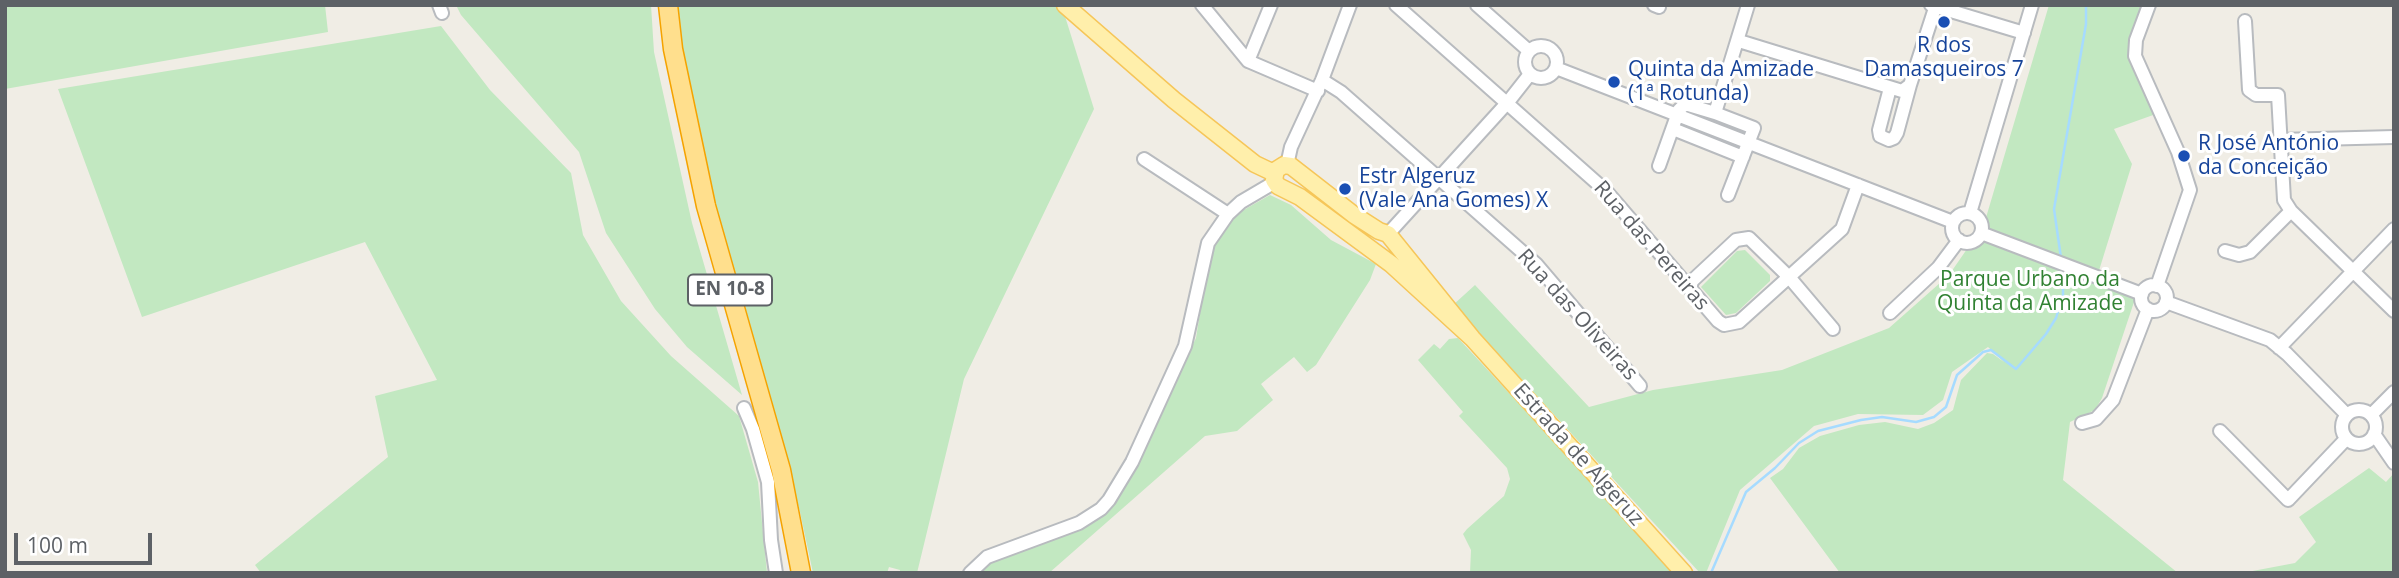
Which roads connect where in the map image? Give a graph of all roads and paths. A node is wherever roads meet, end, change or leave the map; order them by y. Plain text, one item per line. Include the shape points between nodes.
1 (668, 5) edge
2 (1065, 5) edge
3 (1202, 5) edge
4 (1271, 5) edge
5 (1350, 5) edge
6 (1396, 5) edge
7 (1477, 5) edge
8 (1748, 5) edge
9 (2032, 5) edge
10 (2149, 5) edge
11 (1934, 6) edge
12 (2245, 21) dead end
13 (2024, 33) junction
14 (1739, 40) junction
15 (1530, 51) junction
16 (1248, 61) junction
17 (1556, 68) junction
18 (1530, 74) junction
19 (1910, 85) junction
20 (1320, 86) junction
21 (1890, 88) junction
22 (1508, 102) junction
23 (1715, 113) junction
24 (1679, 115) junction
25 (1673, 129) junction
26 (2394, 137) edge
27 (2279, 140) junction
28 (1749, 142) junction
29 (1743, 157) junction
30 (1144, 159) dead end
31 (1659, 166) dead end
32 (1284, 176) junction
33 (1440, 178) junction
34 (1858, 185) junction
35 (1728, 195) dead end
36 (2291, 211) junction
37 (1970, 213) junction
38 (1228, 214) junction
39 (1953, 222) junction
40 (2394, 229) edge
41 (1981, 233) junction
42 (1386, 234) junction
43 (1959, 240) junction
44 (1372, 250) junction
45 (2225, 251) dead end
46 (2353, 272) junction
47 (1789, 277) junction
48 (2157, 286) junction
49 (1690, 289) junction
50 (2141, 294) junction
51 (2166, 302) junction
52 (2148, 309) junction
53 (2394, 312) edge
54 (1889, 313) dead end
55 (1833, 329) dead end
56 (1472, 338) junction
57 (2279, 348) junction
58 (1640, 386) dead end
59 (2394, 392) edge
60 (744, 408) dead end
61 (2347, 415) junction
62 (2371, 415) junction
63 (2082, 424) dead end
64 (2220, 431) dead end
65 (2374, 434) junction
66 (2346, 439) junction
67 (2394, 463) edge
68 (776, 573) edge
69 (801, 573) edge
70 (970, 573) edge
71 (1684, 573) edge

1 - 69 highway, EN 10-8 via 706,206 781,470
2 - 32 main road, Estrada de Algeruz via 1255,164
3 - 16 street
4 - 16 street
5 - 20 street
6 - 22 street, Rua das Pereiras
7 - 15 street
8 - 14 street
9 - 13 street
10 - 48 street via 2135,56 2190,190
11 - 13 street
11 - 19 street
12 - 27 street via 2248,88 2256,95 2278,95
13 - 37 street
14 - 21 street
14 - 23 street
15 - 17 street via 1541,46 1551,50
15 - 18 street via 1525,63
16 - 20 street, Rua das Oliveiras
17 - 18 street via 1548,77
17 - 24 street
18 - 22 street
19 - 21 street via 1902,91
19 - 21 street via 1897,133 1889,141 1879,130
20 - 32 street via 1291,148
20 - 33 street, Rua das Oliveiras via 1341,92
22 - 33 street
22 - 49 street, Rua das Pereiras via 1622,207
23 - 24 street via 1685,104
23 - 28 street via 1754,128
24 - 25 street
24 - 28 street
25 - 29 street
25 - 31 street
26 - 27 street
27 - 36 street via 2282,191
28 - 29 street
28 - 34 street
29 - 35 street
30 - 38 street
32 - 38 street
32 - 42 main road, Estrada de Algeruz via 1314,182
32 - 44 main road, Estrada de Algeruz
33 - 42 street
33 - 58 street, Rua das Oliveiras via 1536,264
34 - 39 street
34 - 47 street, Rua das Pereiras via 1842,229
36 - 45 street via 2250,252
36 - 46 street
37 - 39 street
37 - 41 street via 1981,222
38 - 70 street via 1202,261 1190,334 1132,462 1109,500 1079,523 987,557
39 - 43 street via 1953,234
40 - 46 street
41 - 43 street via 1967,243
41 - 50 street
42 - 44 main road via 1372,235
42 - 56 main road, Estrada de Algeruz
43 - 54 street via 1938,268
44 - 56 main road, Estrada de Algeruz
46 - 53 street
46 - 57 street
47 - 49 street, Rua das Pereiras via 1731,325 1718,321
47 - 49 street via 1749,238 1741,237 1692,281
47 - 55 street
48 - 50 street
48 - 51 street via 2165,292
50 - 52 street
51 - 52 street via 2160,309
51 - 57 street via 2270,340
52 - 63 street via 2113,400 2096,419
56 - 71 main road, Estrada de Algeruz
57 - 61 street
59 - 62 street
60 - 68 street via 768,482
61 - 62 street via 2359,410
61 - 66 street via 2341,427
62 - 65 street
64 - 66 street via 2288,500
65 - 66 street via 2365,443
65 - 67 street

